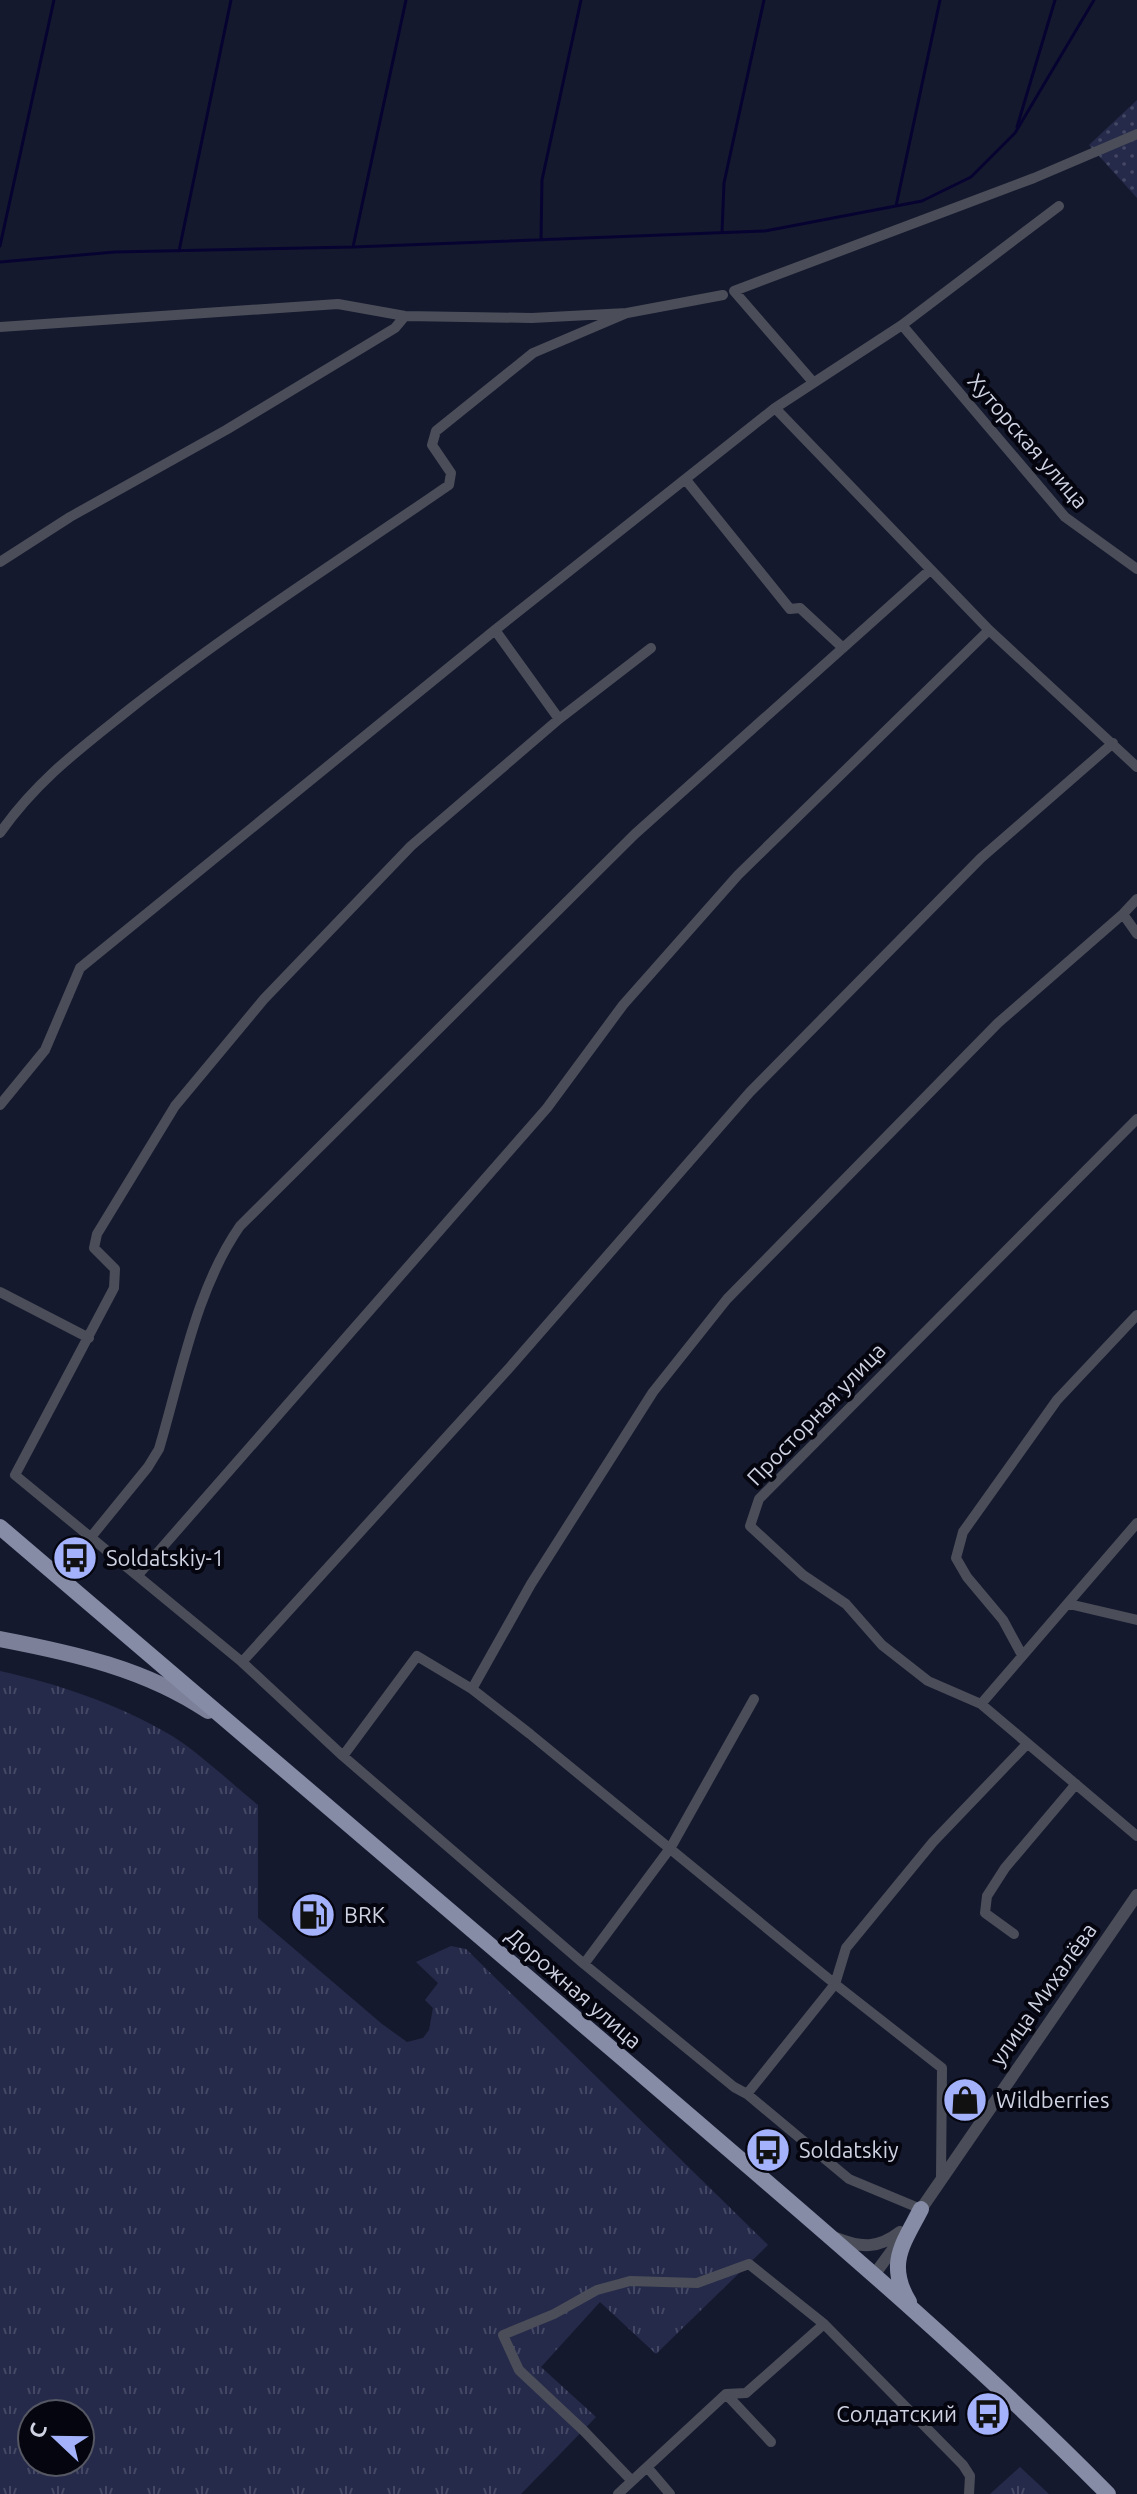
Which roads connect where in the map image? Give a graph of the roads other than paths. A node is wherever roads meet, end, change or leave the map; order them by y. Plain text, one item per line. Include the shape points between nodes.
1 (1137, 134) edge
2 (1059, 206) dead end
3 (723, 295) dead end
4 (627, 313) junction
5 (405, 316) junction
6 (902, 325) junction
7 (0, 327) edge
8 (813, 382) junction
9 (775, 408) junction
10 (686, 480) junction
11 (0, 562) edge
12 (1137, 569) edge
13 (930, 570) junction
14 (495, 630) junction
15 (989, 630) junction
16 (651, 648) dead end
17 (843, 648) junction
18 (559, 719) junction
19 (1113, 743) junction
20 (1137, 767) edge
21 (0, 833) edge
22 (1137, 899) edge
23 (1123, 914) junction
24 (1137, 934) edge
25 (0, 1105) edge
26 (1137, 1119) edge
27 (0, 1292) edge
28 (1137, 1315) edge
29 (89, 1338) junction
30 (1137, 1523) edge
31 (0, 1527) edge
32 (91, 1537) junction
33 (138, 1575) junction
34 (1069, 1604) junction
35 (1137, 1620) edge
36 (0, 1639) edge
37 (1022, 1655) junction
38 (242, 1662) junction
39 (472, 1689) junction
40 (754, 1699) dead end
41 (981, 1704) junction
42 (1027, 1744) junction
43 (264, 1750) junction
44 (343, 1756) junction
45 (1076, 1784) junction
46 (1137, 1836) edge
47 (671, 1847) junction
48 (1137, 1895) edge
49 (1014, 1934) dead end
50 (584, 1964) junction
51 (835, 1984) junction
52 (747, 2094) junction
53 (941, 2177) junction
54 (921, 2209) junction
55 (825, 2233) junction
56 (874, 2275) junction
57 (919, 2316) junction
58 (824, 2324) junction
59 (726, 2394) junction
60 (771, 2442) dead end
61 (647, 2467) junction
62 (632, 2481) junction
63 (618, 2494) edge
64 (670, 2494) edge
65 (969, 2494) edge
66 (1108, 2494) edge

1 - 8 street via 734,291
2 - 6 street
3 - 4 street
4 - 5 street
4 - 21 street via 533,353 436,431 432,445 451,473 449,485 182,668 57,768
5 - 7 street via 338,304
5 - 11 street via 395,328
6 - 8 street
6 - 12 street, Хуторская улица via 1065,517
8 - 9 street
9 - 10 street
9 - 13 street
10 - 14 street
10 - 17 street via 790,609 800,608
13 - 15 street
13 - 17 street
14 - 18 street
14 - 25 street via 80,968 45,1050
15 - 19 street
15 - 33 street via 738,875 623,1005 547,1108
16 - 18 street
17 - 32 street via 635,834 240,1226 206,1289 159,1449
18 - 29 street via 411,846 264,999 175,1106 97,1234 94,1248 115,1269 116,1278
19 - 20 street
19 - 38 street via 981,858 750,1092
22 - 23 street
23 - 24 street
23 - 39 street via 998,1023 727,1299 653,1392 531,1584
26 - 41 street, Просторная улица via 759,1499 750,1526 803,1575 846,1604 882,1645 928,1681
27 - 29 street
28 - 37 street via 1057,1400 963,1532 956,1558
29 - 32 street via 15,1475
30 - 34 street
31 - 43 highway, Дорожная улица
32 - 33 street
33 - 38 street
34 - 35 street
34 - 37 street
36 - 43 main road via 61,1650 159,1682
37 - 41 street
38 - 44 street
39 - 44 street via 417,1656
39 - 47 street
40 - 47 street
41 - 42 street, Просторная улица
42 - 45 street, Просторная улица
42 - 51 street via 933,1842 846,1948
43 - 55 highway, Дорожная улица
44 - 50 street
45 - 46 street, Просторная улица
45 - 49 street via 987,1896 985,1913
47 - 50 street
47 - 51 street
48 - 53 street, улица Михалёва
50 - 52 street
51 - 52 street
51 - 53 street via 942,2068
52 - 54 street via 849,2179
53 - 54 street, улица Михалёва
54 - 55 street via 885,2243 871,2247
54 - 56 street, улица Михалёва
54 - 57 highway via 896,2270
55 - 56 highway, Дорожная улица
56 - 57 highway, Дорожная улица
57 - 66 highway, Дорожная улица
58 - 59 street via 746,2393
58 - 62 street via 749,2264 697,2283 630,2281 597,2290 503,2335 519,2370
58 - 65 street via 963,2465 970,2476
59 - 60 street
59 - 61 street
61 - 62 street
61 - 64 street
62 - 63 street

